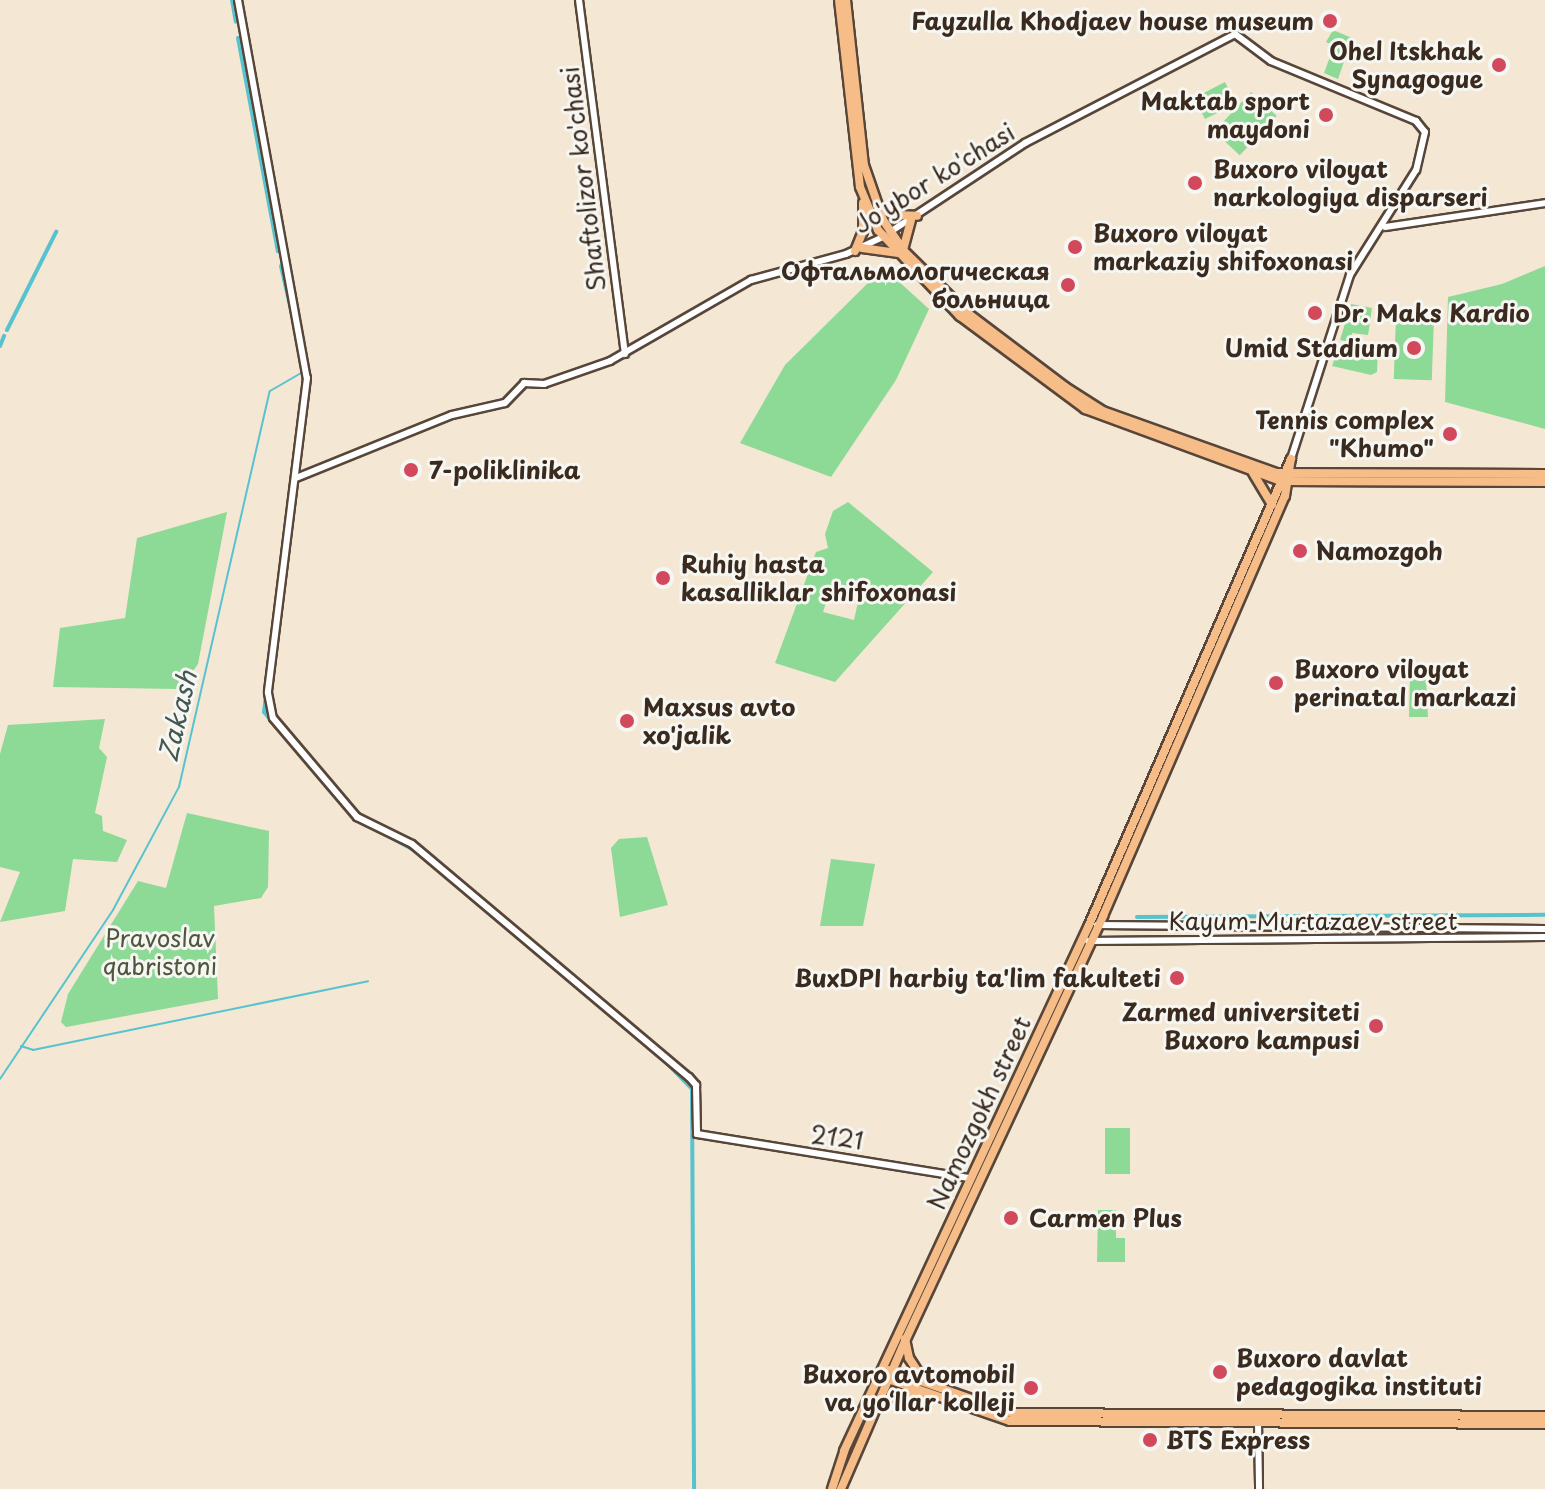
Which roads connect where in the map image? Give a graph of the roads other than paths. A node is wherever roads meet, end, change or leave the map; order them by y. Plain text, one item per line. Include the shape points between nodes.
1 (238, 0) edge
2 (579, 0) edge
3 (839, 0) edge
4 (846, 0) edge
5 (863, 199) junction
6 (873, 202) junction
7 (1545, 203) edge
8 (914, 218) junction
9 (1385, 227) junction
10 (886, 235) junction
11 (859, 250) junction
12 (900, 252) junction
13 (625, 354) junction
14 (1291, 459) joint
15 (1252, 472) junction
16 (1545, 474) edge
17 (296, 478) junction
18 (1287, 478) junction
19 (1545, 482) edge
20 (1272, 506) junction
21 (1194, 697) junction
22 (1094, 925) junction
23 (1324, 929) junction
24 (1545, 929) edge
25 (1545, 937) edge
26 (1324, 938) junction
27 (1085, 941) junction
28 (970, 1178) junction
29 (906, 1339) junction
30 (886, 1373) junction
31 (926, 1388) junction
32 (874, 1409) junction
33 (1545, 1416) edge
34 (1258, 1418) junction
35 (1545, 1424) edge
36 (832, 1489) edge
37 (841, 1489) edge
38 (1259, 1489) edge

1 - 17 street via 307,378
2 - 13 street, Shaftolizor ko'chasi
3 - 5 main road
4 - 6 main road via 864,165
5 - 10 main road
5 - 11 main road
6 - 8 main road via 893,215
6 - 10 main road
7 - 9 street
8 - 9 street, Jo'ybor ko'chasi via 1025,143 1235,34 1271,61 1423,127 1416,170
8 - 10 street, Jo'ybor ko'chasi
8 - 12 main road
9 - 14 street via 1350,275
10 - 11 street, Jo'ybor ko'chasi
10 - 12 main road
11 - 12 main road
11 - 13 street, Jo'ybor ko'chasi via 751,280
12 - 15 main road via 964,320 1085,409
12 - 18 main road via 966,312 1103,411
13 - 17 street, Jo'ybor ko'chasi via 544,384 524,383 514,399 452,415
14 - 18 main road
15 - 18 main road
15 - 20 main road
16 - 18 main road
17 - 28 street, 2121 via 268,693 273,718 357,817 412,844 689,1077 696,1085 697,1134
18 - 19 main road
18 - 20 main road, Namozgokh street
18 - 21 main road
20 - 21 main road, Namozgokh street
21 - 22 main road, Namozgokh street
22 - 23 street, Kayum Murtazaev street
22 - 27 main road, Namozgokh street
23 - 24 street, Kayum Murtazaev street
23 - 26 street
25 - 26 street, Kayum Murtazaev street
26 - 27 street, Kayum Murtazaev street
27 - 28 main road, Namozgokh street
27 - 29 main road, Namozgokh street
28 - 30 main road, Namozgokh street
29 - 30 main road, Namozgokh street
29 - 31 main road via 911,1362
30 - 31 main road
30 - 32 main road, Namozgokh street
30 - 36 main road, Namozgokh street
31 - 32 main road via 894,1395
31 - 34 main road via 1012,1413
32 - 37 main road, Namozgokh street
33 - 34 main road
34 - 35 main road
34 - 38 street

